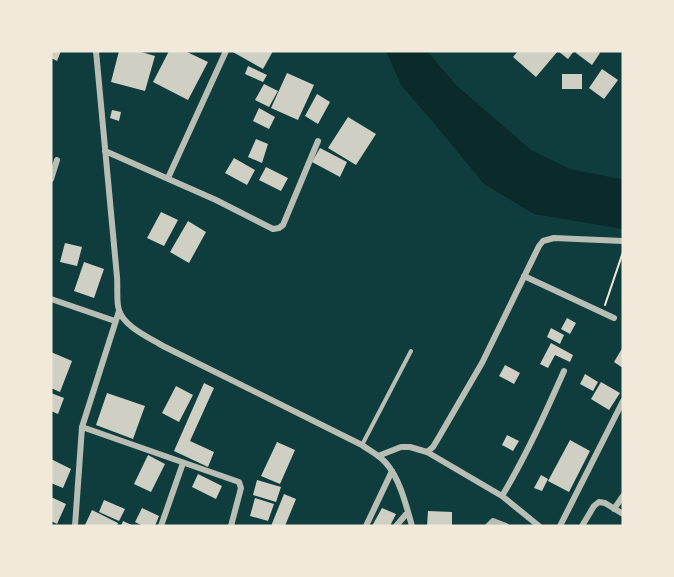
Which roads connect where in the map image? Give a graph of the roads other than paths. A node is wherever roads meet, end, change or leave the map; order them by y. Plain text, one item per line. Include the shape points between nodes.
1 (96, 51) edge
2 (226, 51) edge
3 (318, 141) dead end
4 (105, 151) junction
5 (57, 160) dead end
6 (168, 178) junction
7 (51, 179) edge
8 (623, 241) edge
9 (524, 276) junction
10 (51, 299) edge
11 (119, 311) junction
12 (614, 318) dead end
13 (115, 321) junction
14 (411, 351) dead end
15 (564, 371) dead end
16 (623, 403) edge
17 (82, 427) junction
18 (362, 445) junction
19 (427, 452) junction
20 (378, 456) junction
21 (183, 463) junction
22 (392, 471) junction
23 (502, 496) junction
24 (623, 496) edge
25 (614, 508) junction
26 (408, 512) junction
27 (623, 514) edge
28 (75, 526) edge
29 (160, 526) edge
30 (231, 526) edge
31 (366, 526) edge
32 (396, 526) edge
33 (412, 526) edge
34 (488, 526) edge
35 (506, 526) edge
36 (539, 526) edge
37 (560, 526) edge
38 (582, 526) edge

1 - 4 street
2 - 6 street
3 - 6 street via 279,228 273,229
4 - 6 street
4 - 11 street
5 - 7 street
8 - 9 street via 547,239 539,246
9 - 12 street
9 - 19 street via 482,363
10 - 13 street
11 - 13 street
11 - 18 street via 135,329 163,346
13 - 17 street
14 - 18 lane
15 - 23 street via 536,435
16 - 37 street
17 - 21 street
17 - 28 street
18 - 20 street
19 - 20 street via 401,447
19 - 23 street
20 - 22 street
21 - 29 street
21 - 30 street via 241,484
22 - 26 street
22 - 31 street
23 - 36 street
24 - 25 street
25 - 27 street
25 - 38 street via 599,502
26 - 32 street
26 - 33 street
34 - 35 street via 494,521

